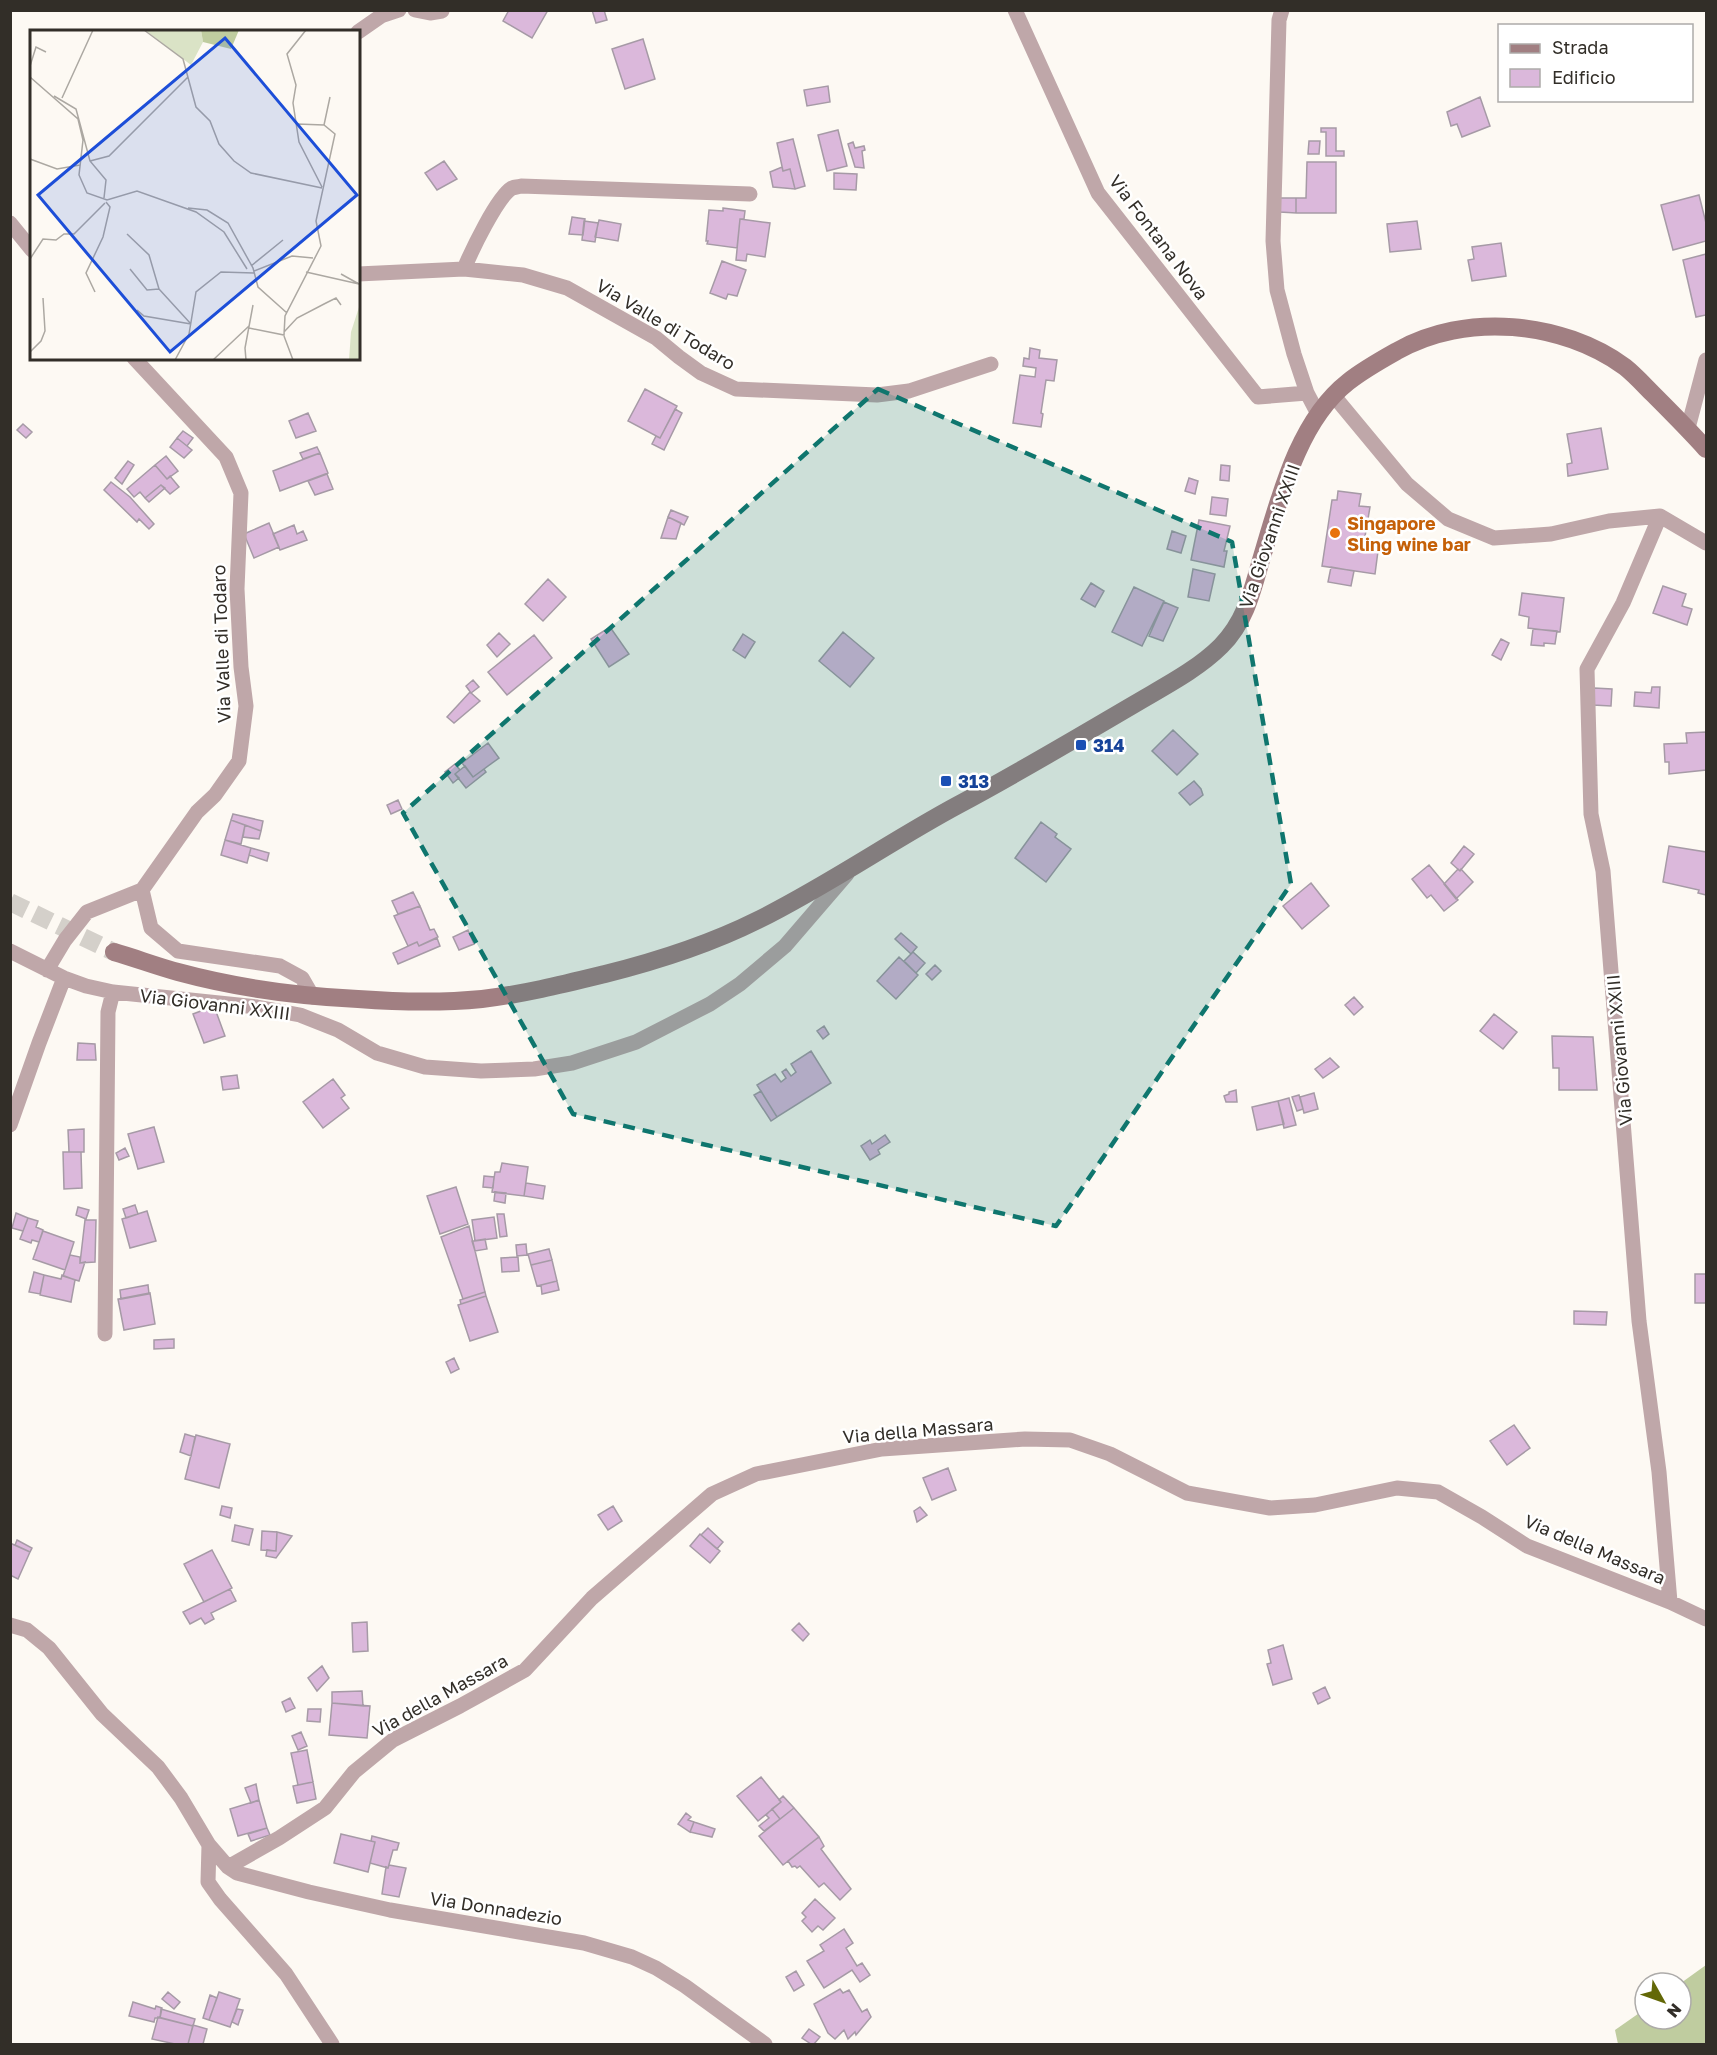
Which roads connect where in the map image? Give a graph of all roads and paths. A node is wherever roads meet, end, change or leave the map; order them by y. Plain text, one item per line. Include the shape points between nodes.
1 (399, 10) edge
2 (415, 10) edge
3 (1015, 10) edge
4 (1282, 10) edge
5 (442, 11) edge
6 (360, 31) edge
7 (750, 194) dead end
8 (10, 223) edge
9 (30, 248) edge
10 (464, 269) junction
11 (360, 274) edge
12 (136, 360) edge
13 (1707, 360) edge
14 (991, 364) dead end
15 (1307, 393) junction
16 (1334, 396) junction
17 (1318, 414) junction
18 (1688, 428) junction
19 (1707, 449) edge
20 (1660, 516) junction
21 (1707, 543) edge
22 (852, 868) junction
23 (142, 890) junction
24 (10, 951) edge
25 (114, 952) tunnel mouth
26 (46, 970) junction
27 (64, 978) junction
28 (113, 992) junction
29 (313, 997) junction
30 (10, 1125) edge
31 (105, 1334) dead end
32 (1670, 1602) junction
33 (1707, 1619) edge
34 (10, 1625) edge
35 (209, 1845) junction
36 (228, 1867) junction
37 (332, 2044) edge
38 (765, 2044) edge

1 - 6 street via 381,16
2 - 5 street
3 - 15 street, Via Fontana Nova via 1098,193 1258,397
4 - 15 street via 1273,241 1277,290
7 - 10 street via 521,186 504,196 477,238
8 - 9 street
10 - 11 street, Via Valle di Todaro
10 - 14 street, Via Valle di Todaro via 523,274 567,288 656,338 701,373 736,389 878,395 909,391
12 - 23 street, Via Valle di Todaro via 226,458 241,493 237,588 246,706 239,760 177,838
13 - 18 street
15 - 17 street
16 - 17 main road, Via Giovanni XXIII
16 - 18 main road, Via Giovanni XXIII via 1348,382 1434,334 1499,326 1563,337 1593,348 1626,368
16 - 20 street via 1407,484 1448,519 1494,538 1551,534 1609,521
17 - 22 main road, Via Giovanni XXIII via 1298,450 1251,598 1222,645 1167,684
18 - 19 main road, Via Giovanni XXIII
20 - 21 street
20 - 32 street, Via Giovanni XXIII via 1623,603 1587,669 1591,814 1603,871 1639,1321 1659,1472
22 - 28 street, Via Giovanni XXIII via 784,946 740,984 636,1042 563,1065 513,1071 425,1067 377,1053 338,1030 300,1015
22 - 29 main road, Via Giovanni XXIII via 757,921 678,953 533,992 408,1002
23 - 26 street via 87,912
23 - 29 street via 151,927 178,951 280,966 302,978
24 - 26 street, Via Giovanni XXIII
25 - 29 main road, Via Giovanni XXIII via 178,972
26 - 27 street, Via Giovanni XXIII
27 - 28 street, Via Giovanni XXIII
27 - 30 street
28 - 31 street via 108,1012
32 - 33 street, Via della Massara
32 - 36 street, Via della Massara via 1527,1546 1438,1492 1397,1488 1316,1505 1270,1508 1187,1493 1110,1454 1070,1440 1024,1439 882,1449 829,1458 756,1474 712,1494 592,1598 525,1670 393,1740 354,1772 325,1808
34 - 35 street, Via Donnadezio via 27,1630 49,1648 102,1714 158,1767
35 - 36 street, Via Donnadezio
35 - 37 street via 208,1882 286,1974
36 - 38 street, Via Donnadezio via 243,1875 309,1892 584,1943 632,1957 685,1986

